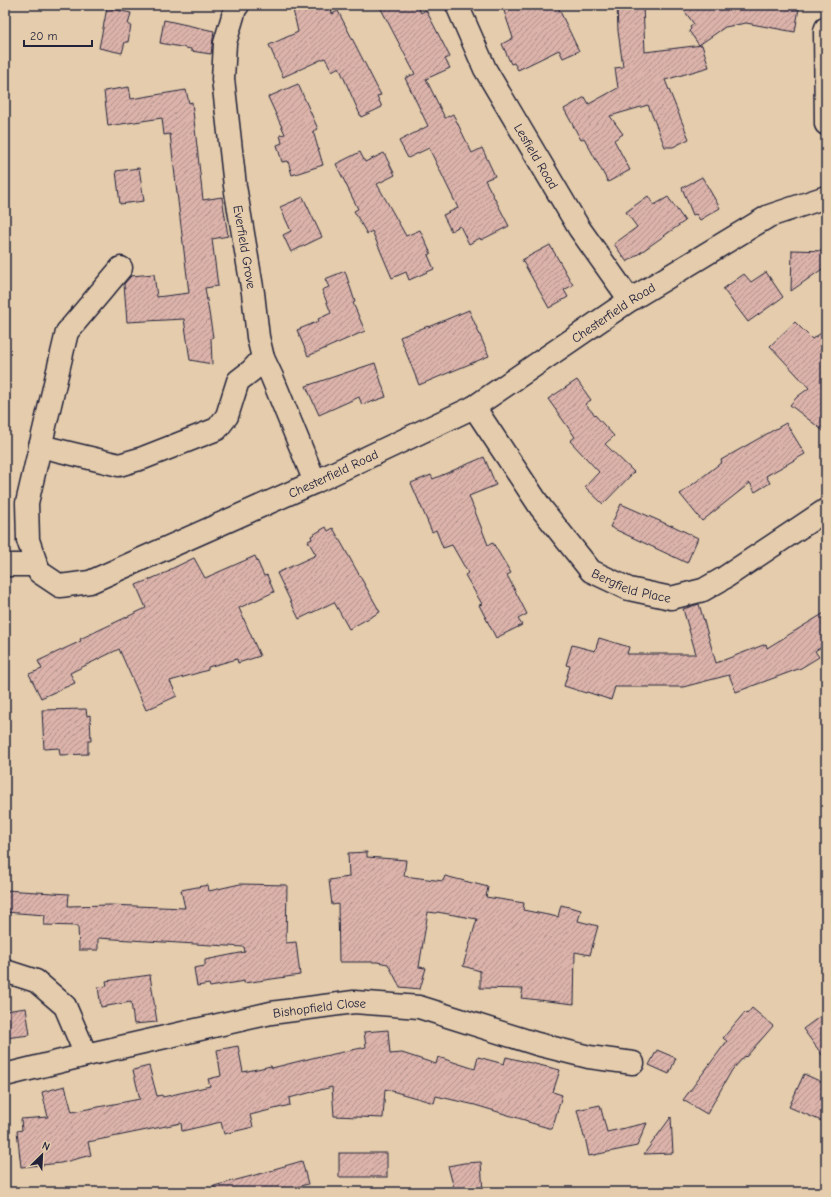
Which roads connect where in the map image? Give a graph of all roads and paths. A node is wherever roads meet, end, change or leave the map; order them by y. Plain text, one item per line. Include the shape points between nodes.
1 (238, 5) edge
2 (457, 5) edge
3 (826, 28) edge
4 (826, 77) edge
5 (826, 124) edge
6 (826, 197) edge
7 (121, 268) dead end
8 (630, 300) junction
9 (263, 358) junction
10 (474, 407) junction
11 (40, 446) junction
12 (314, 482) junction
13 (826, 510) edge
14 (5, 565) edge
15 (37, 565) junction
16 (5, 971) edge
17 (86, 1055) junction
18 (634, 1063) dead end
19 (5, 1075) edge

1 - 9 street, Everfield Grove via 225,43 224,79 235,186
2 - 8 street, Lesfield Road via 485,69 579,228
3 - 4 street
4 - 5 street
6 - 8 street, Chesterfield Road via 769,216
7 - 11 street, Chesterfield Road via 67,332
8 - 10 street, Chesterfield Road
9 - 11 street via 238,381 227,416 217,429 211,432 119,465
9 - 12 street, Everfield Grove
10 - 12 street, Chesterfield Road
10 - 13 street, Bergfield Place via 541,508 591,571 629,589 671,598 703,590
11 - 15 street, Chesterfield Road via 27,504 28,540
12 - 15 street, Chesterfield Road via 90,582 60,586 39,572
14 - 15 street
16 - 17 street via 36,980 65,1006
17 - 18 street, Bishopfield Close via 271,1013 354,1002 420,1007 537,1044 589,1057
17 - 19 street, Bishopfield Close

